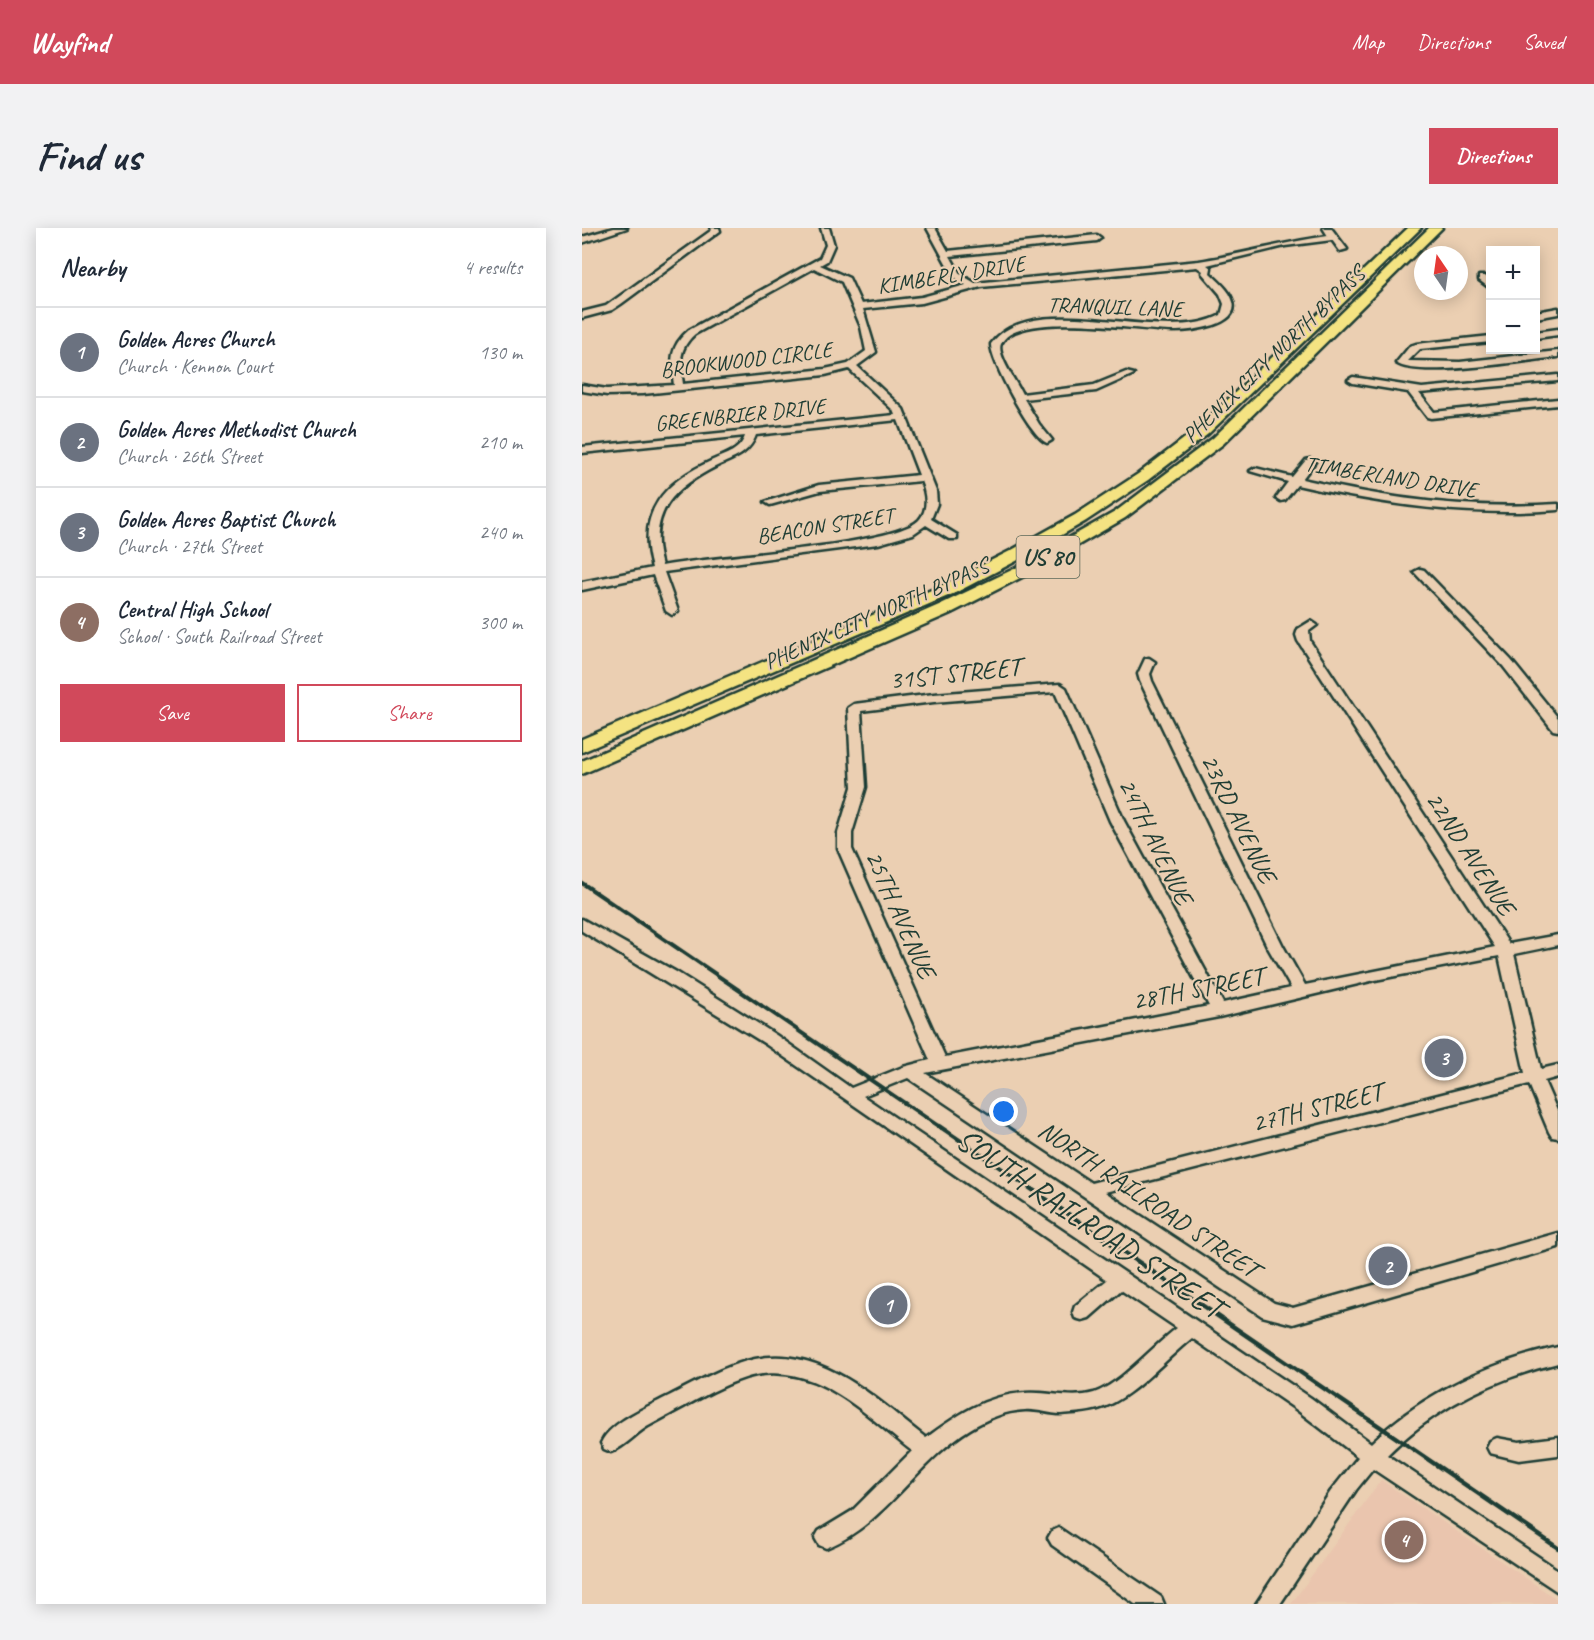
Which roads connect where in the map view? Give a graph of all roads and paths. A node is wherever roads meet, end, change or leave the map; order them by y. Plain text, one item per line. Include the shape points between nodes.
1 (623, 228) edge
2 (715, 228) edge
3 (825, 228) edge
4 (931, 228) edge
5 (1327, 228) edge
6 (1404, 228) edge
7 (1429, 231) edge
8 (1336, 237) junction
9 (1097, 238) dead end
10 (582, 240) edge
11 (1397, 245) junction
12 (1343, 249) dead end
13 (945, 254) junction
14 (1199, 264) junction
15 (816, 266) junction
16 (1482, 278) dead end
17 (1486, 282) edge
18 (972, 285) junction
19 (857, 307) junction
20 (1557, 313) edge
21 (582, 315) edge
22 (1540, 315) edge
23 (1558, 333) edge
24 (1540, 335) edge
25 (1486, 339) edge
26 (1558, 354) edge
27 (851, 366) junction
28 (1129, 374) dead end
29 (1558, 378) edge
30 (1353, 380) dead end
31 (582, 388) edge
32 (679, 388) junction
33 (1412, 391) junction
34 (1019, 397) junction
35 (1558, 402) edge
36 (902, 417) junction
37 (752, 432) junction
38 (1047, 440) dead end
39 (582, 450) edge
40 (1310, 462) dead end
41 (1254, 471) dead end
42 (926, 477) junction
43 (1296, 482) junction
44 (1281, 498) dead end
45 (770, 502) dead end
46 (1558, 507) edge
47 (926, 521) junction
48 (953, 537) dead end
49 (657, 570) junction
50 (1420, 572) dead end
51 (582, 586) edge
52 (672, 611) dead end
53 (1311, 625) dead end
54 (1149, 662) dead end
55 (1060, 688) joint
56 (854, 708) joint
57 (1558, 727) edge
58 (582, 746) edge
59 (582, 768) edge
60 (582, 924) edge
61 (1558, 940) edge
62 (1505, 950) junction
63 (1302, 993) junction
64 (1219, 1011) junction
65 (940, 1064) junction
66 (909, 1071) junction
67 (1558, 1071) edge
68 (1534, 1077) junction
69 (850, 1095) junction
70 (1558, 1132) edge
71 (1088, 1190) junction
72 (1558, 1240) edge
73 (1121, 1279) junction
74 (1082, 1312) dead end
75 (1192, 1327) junction
76 (1558, 1355) edge
77 (610, 1443) dead end
78 (1558, 1446) edge
79 (1497, 1447) dead end
80 (926, 1450) junction
81 (1372, 1456) junction
82 (826, 1538) dead end
83 (1059, 1538) dead end
84 (1558, 1582) edge
85 (1153, 1604) edge
86 (1267, 1604) edge

1 - 10 street
2 - 21 street via 609,308
3 - 15 street via 830,251
4 - 13 street
5 - 8 street
6 - 11 highway
7 - 11 highway, PHENIX CITY NORTH BYPASS / US 80
7 - 59 highway, PHENIX CITY NORTH BYPASS / US 80 via 1218,441 1120,514 1039,562 955,604
8 - 12 street
8 - 14 street, KIMBERLY DRIVE
9 - 13 street
11 - 58 highway, PHENIX CITY NORTH BYPASS / US 80 via 1203,431 1098,509 949,589
13 - 18 street via 957,276
14 - 18 street, KIMBERLY DRIVE
14 - 34 street, TRANQUIL LANE via 1208,270 1206,273 1229,302 1230,309 1226,315 1203,325 1172,328 1065,321 1026,324 997,340 995,347
15 - 19 street, BROOKWOOD CIRCLE via 846,280
15 - 32 street via 684,338 674,352
16 - 17 street
18 - 19 street, KIMBERLY DRIVE via 915,301
19 - 27 street, BROOKWOOD CIRCLE via 872,346 871,352
20 - 22 street
23 - 24 street
25 - 26 street via 1419,346 1401,363 1448,365
27 - 32 street, BROOKWOOD CIRCLE
27 - 36 street, BEACON STREET via 892,402
28 - 34 street via 1096,388
29 - 33 street
30 - 33 street
31 - 32 street, BROOKWOOD CIRCLE via 625,392
33 - 35 street via 1431,415
34 - 38 street, TRANQUIL LANE via 1034,428
36 - 37 street, GREENBRIER DRIVE
36 - 42 street, BEACON STREET
37 - 39 street, GREENBRIER DRIVE
37 - 49 street via 744,450 695,473 664,498 651,527
40 - 43 street
41 - 43 street, TIMBERLAND DRIVE
42 - 45 street via 819,488
42 - 47 street, BEACON STREET via 933,503
43 - 44 street
43 - 46 street, TIMBERLAND DRIVE via 1458,510
47 - 48 street
47 - 49 street, BEACON STREET via 878,541
49 - 51 street, BEACON STREET
49 - 52 street
50 - 57 street via 1507,663
53 - 62 street, 22ND AVENUE via 1304,629 1304,641
54 - 63 street, 23RD AVENUE via 1144,674 1146,681 1275,946
55 - 56 street, 31ST STREET
55 - 64 street, 24TH AVENUE via 1117,821
56 - 65 street, 25TH AVENUE via 859,787 845,833 845,849
60 - 69 street, SOUTH RAILROAD STREET via 761,1033
61 - 62 street, 28TH STREET
62 - 63 street, 28TH STREET
62 - 68 street, 22ND AVENUE
63 - 64 street, 28TH STREET
64 - 65 street, 28TH STREET
65 - 66 street, 28TH STREET
66 - 69 street, 28TH STREET
66 - 71 street, NORTH RAILROAD STREET
67 - 68 street, 27TH STREET
68 - 70 street, 22ND AVENUE
68 - 71 street, 27TH STREET
69 - 73 street, SOUTH RAILROAD STREET
71 - 72 street, NORTH RAILROAD STREET via 1269,1310 1293,1317
73 - 74 street
73 - 75 street, SOUTH RAILROAD STREET
75 - 80 street via 1127,1384 1097,1401 1061,1405 1026,1401 992,1407
75 - 81 street, SOUTH RAILROAD STREET
76 - 81 street via 1500,1371 1458,1392 1416,1416
77 - 80 street via 638,1421 722,1380 754,1367 788,1365 820,1373
78 - 79 street via 1519,1451
80 - 82 street via 859,1518
81 - 84 street, SOUTH RAILROAD STREET
81 - 86 street
83 - 85 street

